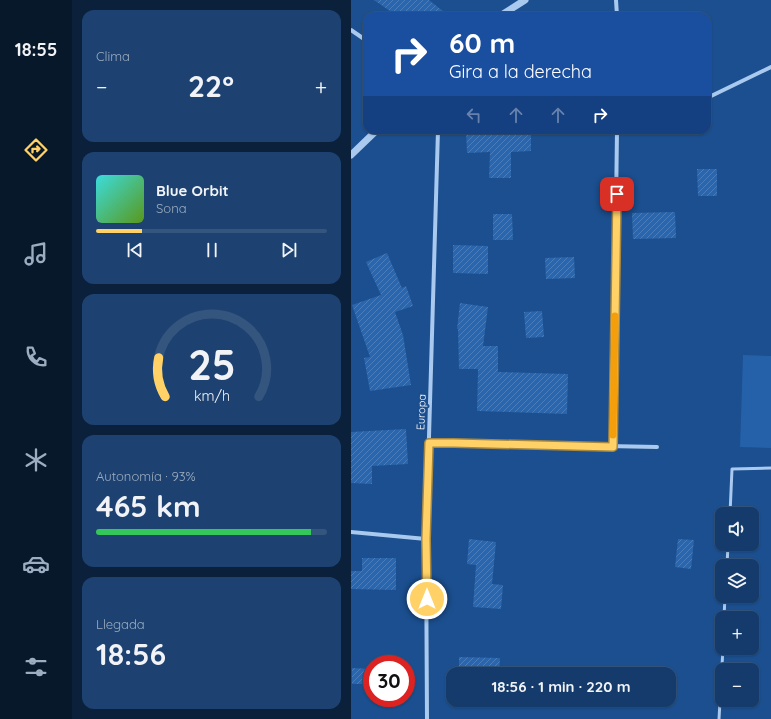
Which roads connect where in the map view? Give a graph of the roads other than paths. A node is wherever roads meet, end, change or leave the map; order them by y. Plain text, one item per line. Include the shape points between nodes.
1 (525, 0) edge
2 (616, 0) edge
3 (506, 12) edge
4 (617, 12) edge
5 (351, 30) edge
6 (363, 38) edge
7 (771, 67) edge
8 (711, 96) edge
9 (373, 134) edge
10 (438, 134) edge
11 (617, 134) edge
12 (351, 155) edge
13 (429, 443) junction
14 (613, 447) junction
15 (657, 447) dead end
16 (771, 468) edge
17 (730, 507) edge
18 (351, 532) edge
19 (426, 539) junction
20 (723, 655) edge
21 (427, 719) edge
22 (719, 719) edge

1 - 3 street
2 - 4 street
5 - 6 street
7 - 8 street
9 - 12 street
10 - 13 street, Europa
11 - 14 street
13 - 14 street
13 - 19 street, Europa
14 - 15 street
16 - 17 lane via 732,469
18 - 19 street
19 - 21 street, Europa
20 - 22 lane

